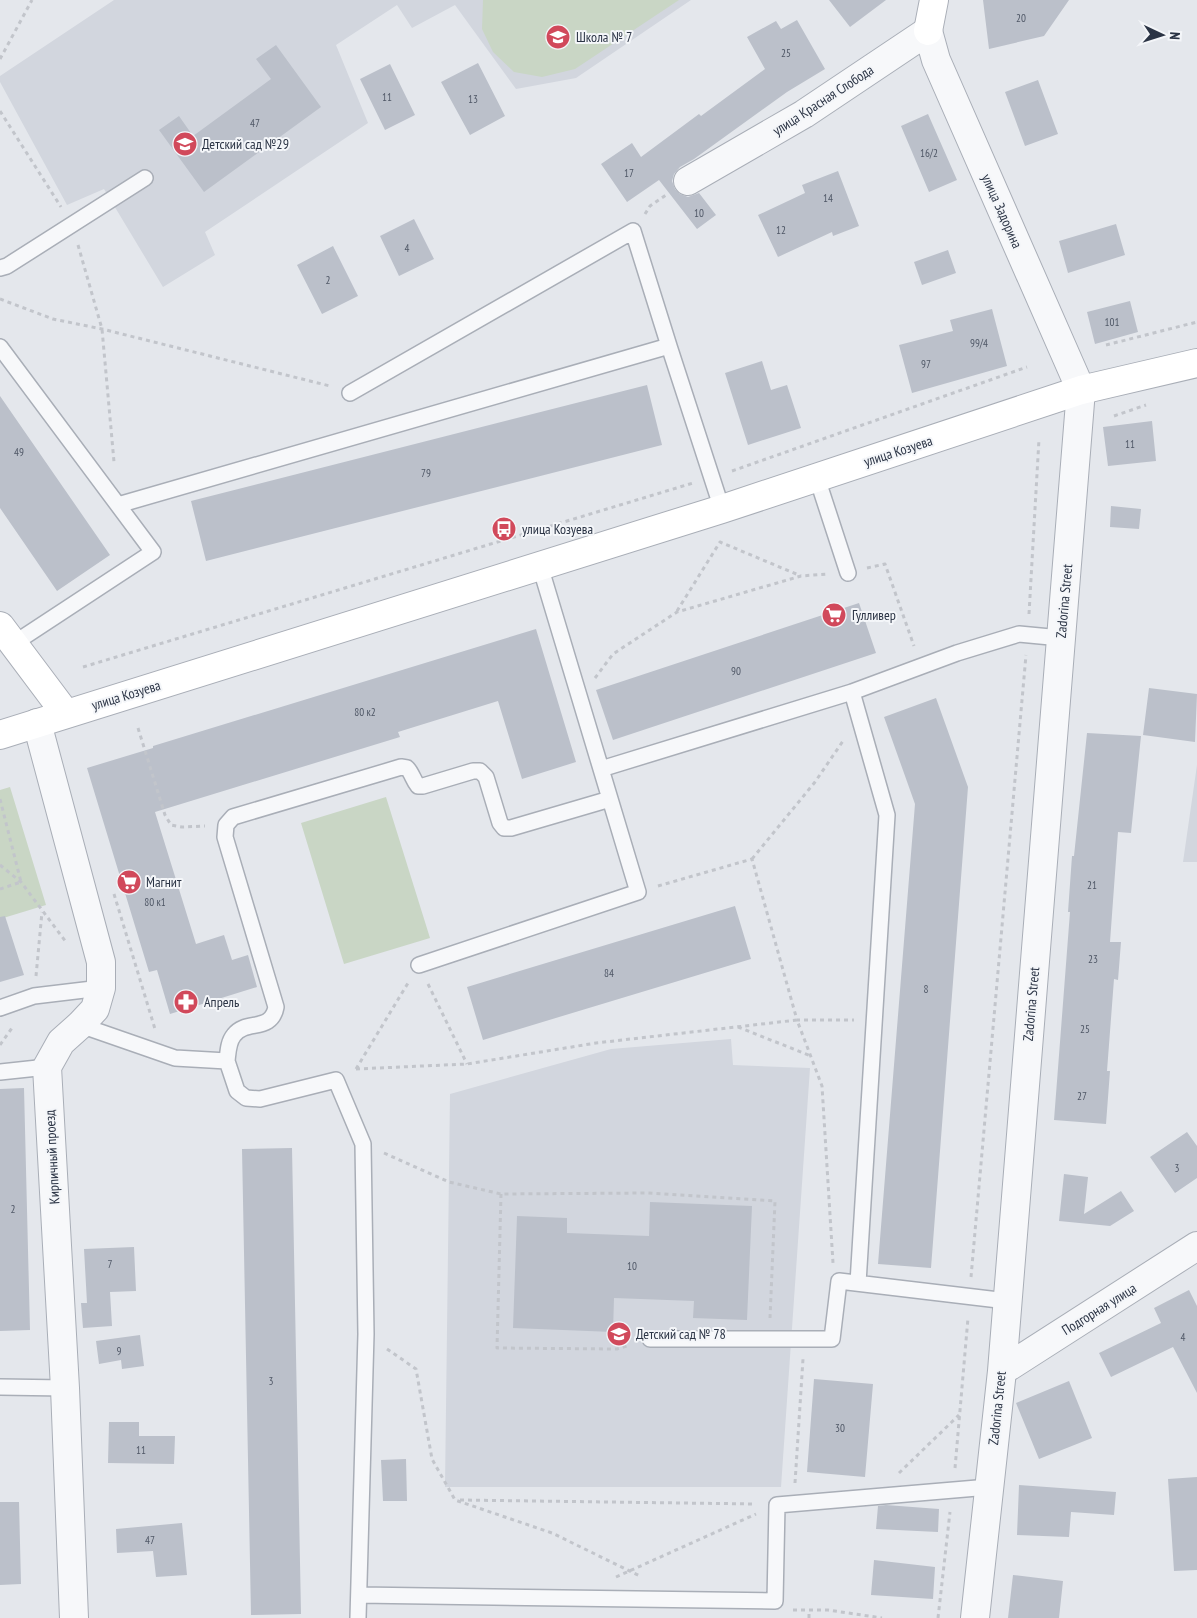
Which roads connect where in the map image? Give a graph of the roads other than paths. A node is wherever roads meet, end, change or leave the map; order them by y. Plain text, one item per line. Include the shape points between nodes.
1 (934, 0) edge
2 (928, 31) junction
3 (145, 178) dead end
4 (688, 181) road end
5 (0, 268) edge
6 (669, 346) junction
7 (0, 347) edge
8 (1197, 363) edge
9 (1081, 390) junction
10 (350, 393) road end
11 (817, 478) junction
12 (118, 505) junction
13 (722, 509) junction
14 (540, 566) junction
15 (848, 573) road end
16 (6, 635) edge
17 (1060, 638) junction
18 (852, 692) junction
19 (66, 714) junction
20 (37, 723) junction
21 (0, 734) edge
22 (601, 769) junction
23 (610, 799) junction
24 (419, 965) road end
25 (101, 988) junction
26 (0, 1008) edge
27 (80, 1025) junction
28 (227, 1062) junction
29 (47, 1067) junction
30 (0, 1072) edge
31 (1197, 1246) edge
32 (858, 1283) junction
33 (1007, 1301) junction
34 (650, 1340) road end
35 (1002, 1371) junction
36 (0, 1387) edge
37 (64, 1388) junction
38 (989, 1487) junction
39 (359, 1595) junction
40 (74, 1618) edge
41 (358, 1618) edge
42 (975, 1618) edge

1 - 2 street
2 - 4 street, улица Красная Слобода via 804,114
2 - 9 street, улица Задорина via 936,60
3 - 5 lane
6 - 10 lane via 633,230
6 - 12 lane
6 - 13 lane
7 - 12 lane
8 - 9 street, улица Козуева
9 - 11 street, улица Козуева
9 - 17 street, Zadorina Street
11 - 13 street, улица Козуева
11 - 15 lane
12 - 16 lane via 153,552
13 - 14 street, улица Козуева
14 - 19 street, улица Козуева
14 - 22 lane
16 - 19 street
17 - 18 lane via 1019,634
17 - 33 street, Zadorina Street
18 - 22 lane
18 - 32 lane via 887,815
19 - 20 street, улица Козуева
20 - 21 street, улица Козуева
20 - 25 street via 101,962
22 - 23 lane
23 - 24 lane via 638,892
23 - 28 lane via 504,828 486,777 480,771 418,786 410,771 401,767 233,818 226,825 225,837 276,1007 269,1022 234,1034
25 - 26 lane via 34,996
25 - 27 street via 95,1009
27 - 28 lane via 175,1058
27 - 29 street via 61,1042
28 - 39 lane via 236,1090 246,1098 260,1099 336,1080 363,1144 366,1334
29 - 30 lane
29 - 37 street, Кирпичный проезд
31 - 35 street, Подгорная улица
32 - 33 lane
32 - 34 lane via 838,1281 832,1339
33 - 35 street, Zadorina Street
35 - 38 street, Zadorina Street
36 - 37 lane
37 - 40 street, Кирпичный проезд
38 - 39 lane via 777,1504 775,1601
38 - 42 street, Zadorina Street
39 - 41 lane

